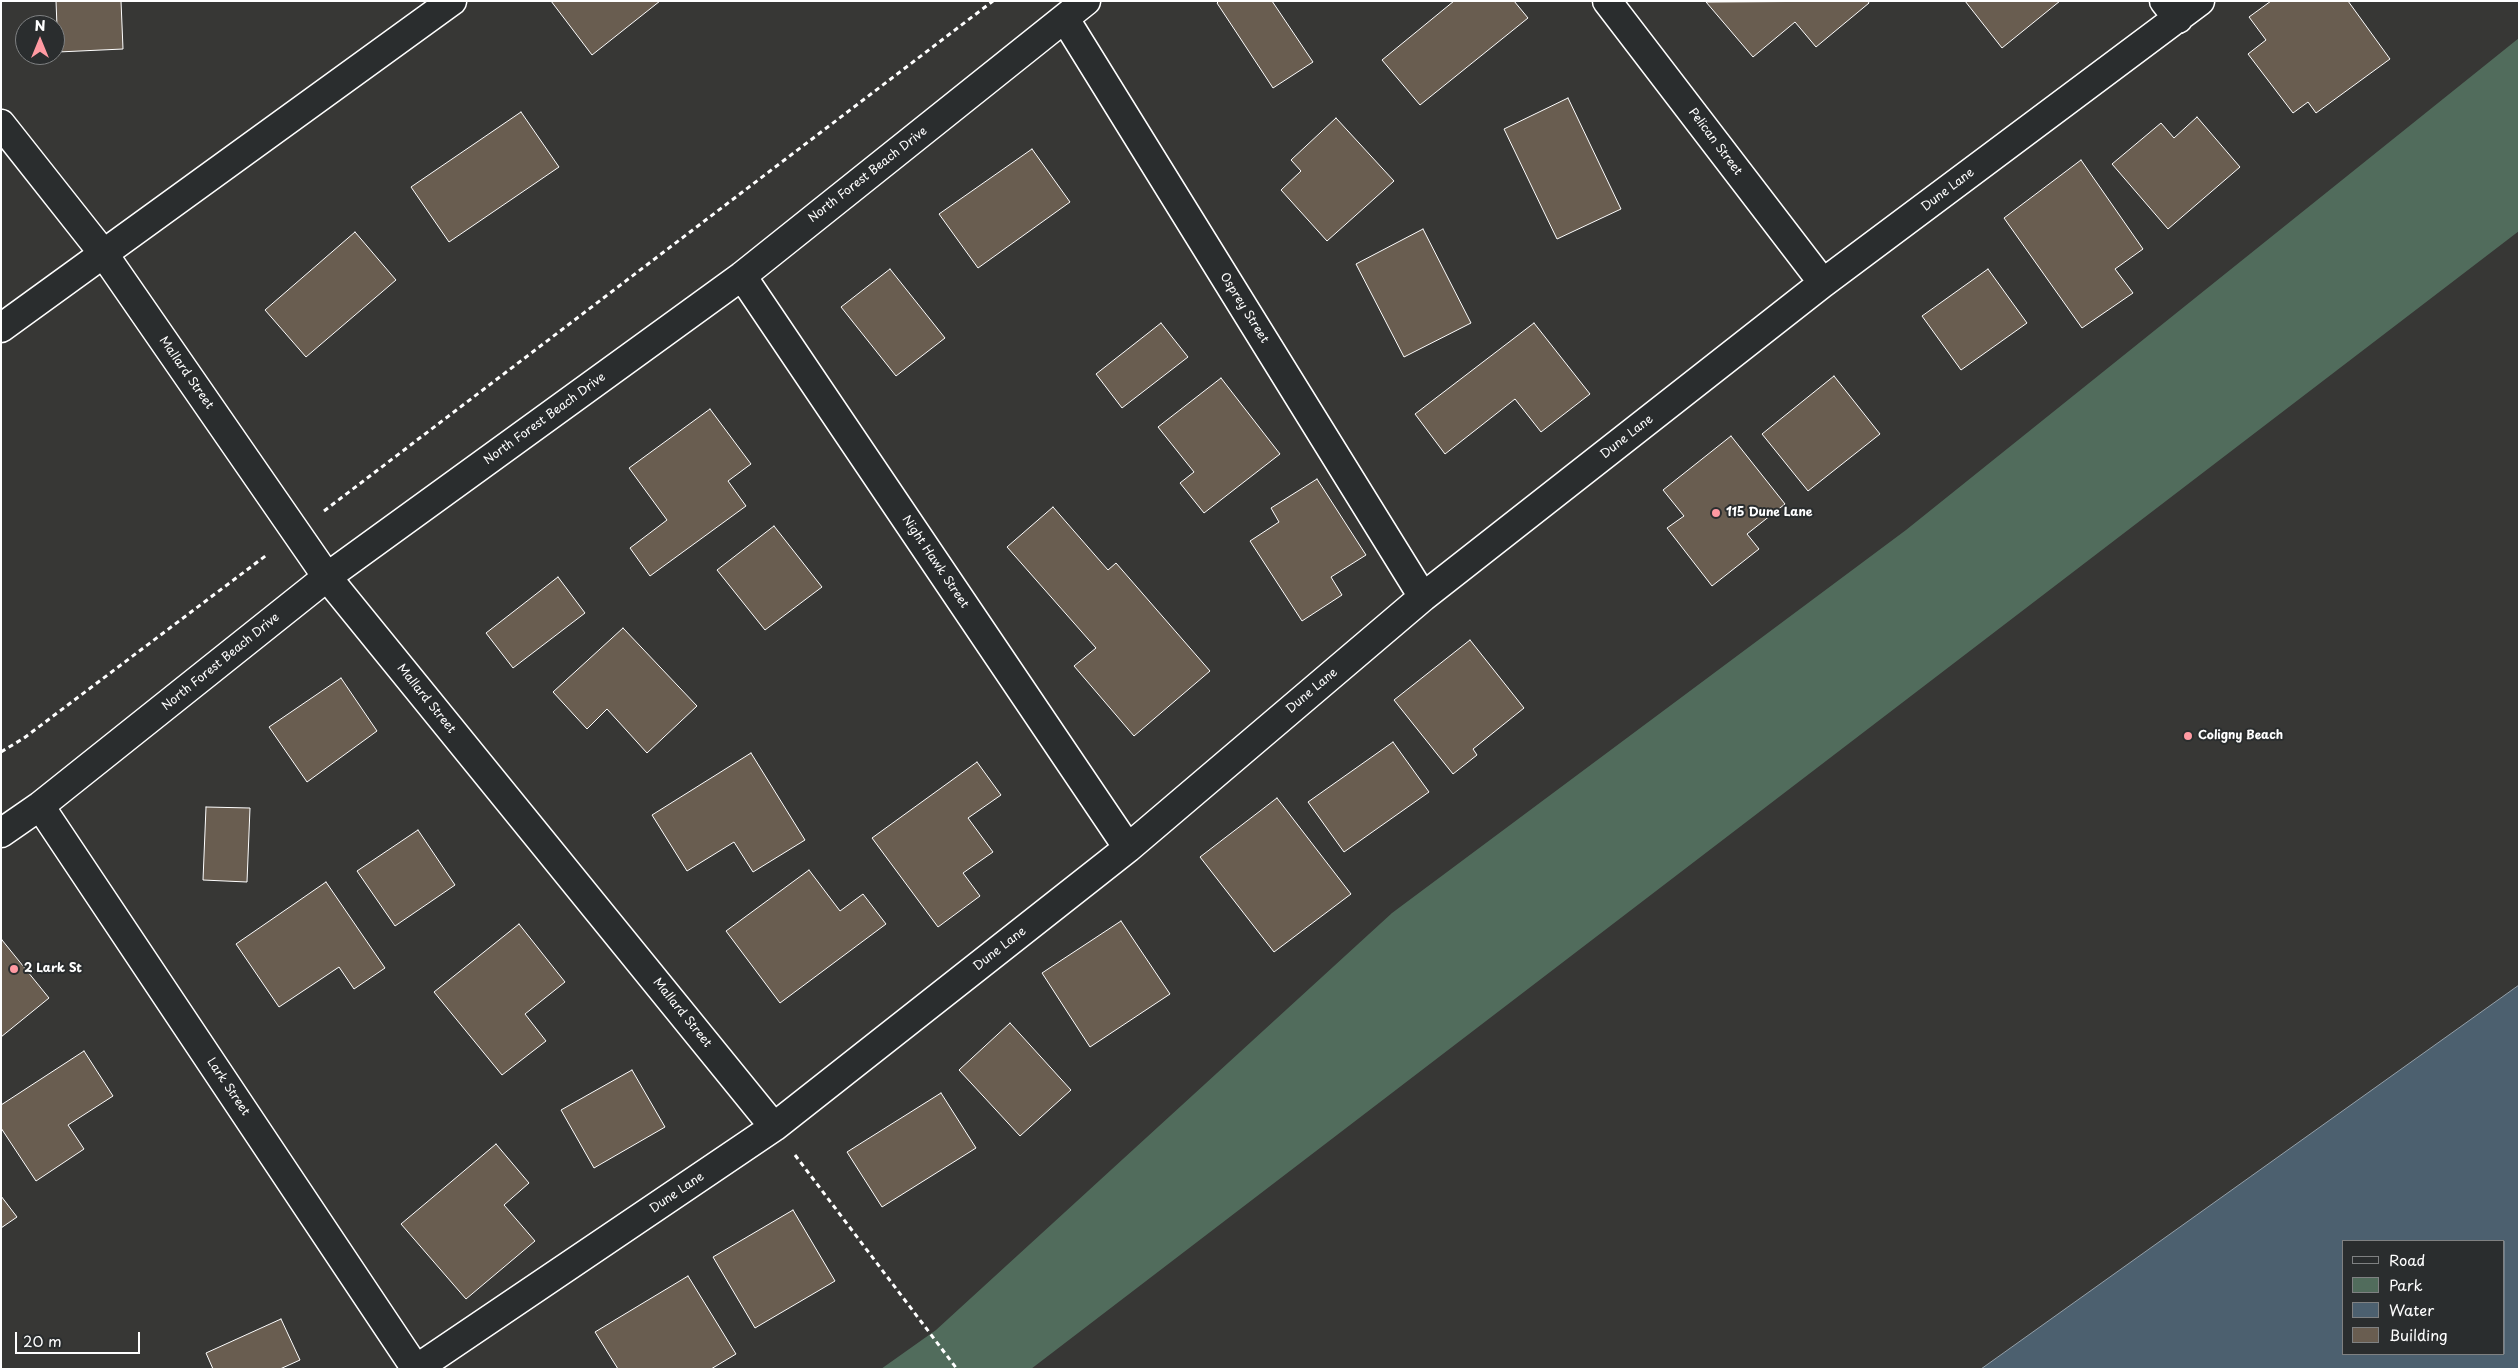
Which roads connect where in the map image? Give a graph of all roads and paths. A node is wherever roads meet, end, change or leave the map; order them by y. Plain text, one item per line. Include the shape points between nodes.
1 (452, 1) edge
2 (993, 1) edge
3 (1086, 1) edge
4 (1607, 1) edge
5 (2200, 1) edge
6 (2171, 10) edge
7 (1065, 19) junction
8 (1, 124) edge
9 (103, 253) junction
10 (742, 276) junction
11 (1823, 283) junction
12 (1, 328) edge
13 (297, 532) junction
14 (327, 577) junction
15 (1423, 597) junction
16 (1, 752) edge
17 (40, 806) junction
18 (1, 833) edge
19 (1128, 848) junction
20 (774, 1127) junction
21 (416, 1369) edge
22 (957, 1369) edge

1 - 9 street
2 - 13 path
3 - 7 street, North Forest Beach Drive
4 - 11 street, Pelican Street
5 - 6 street, Dune Lane
6 - 11 street, Dune Lane
7 - 10 street, North Forest Beach Drive
7 - 15 street, Osprey Street
8 - 9 street, Mallard Street
9 - 12 street
9 - 13 street, Mallard Street
10 - 14 street, North Forest Beach Drive
10 - 19 street, Night Hawk Street
11 - 15 street, Dune Lane
13 - 14 street, Mallard Street
13 - 16 path
14 - 17 street, North Forest Beach Drive
14 - 20 street, Mallard Street
15 - 19 street, Dune Lane
17 - 18 street, North Forest Beach Drive
17 - 21 street, Lark Street
19 - 20 street, Dune Lane
20 - 21 street, Dune Lane
20 - 22 path

